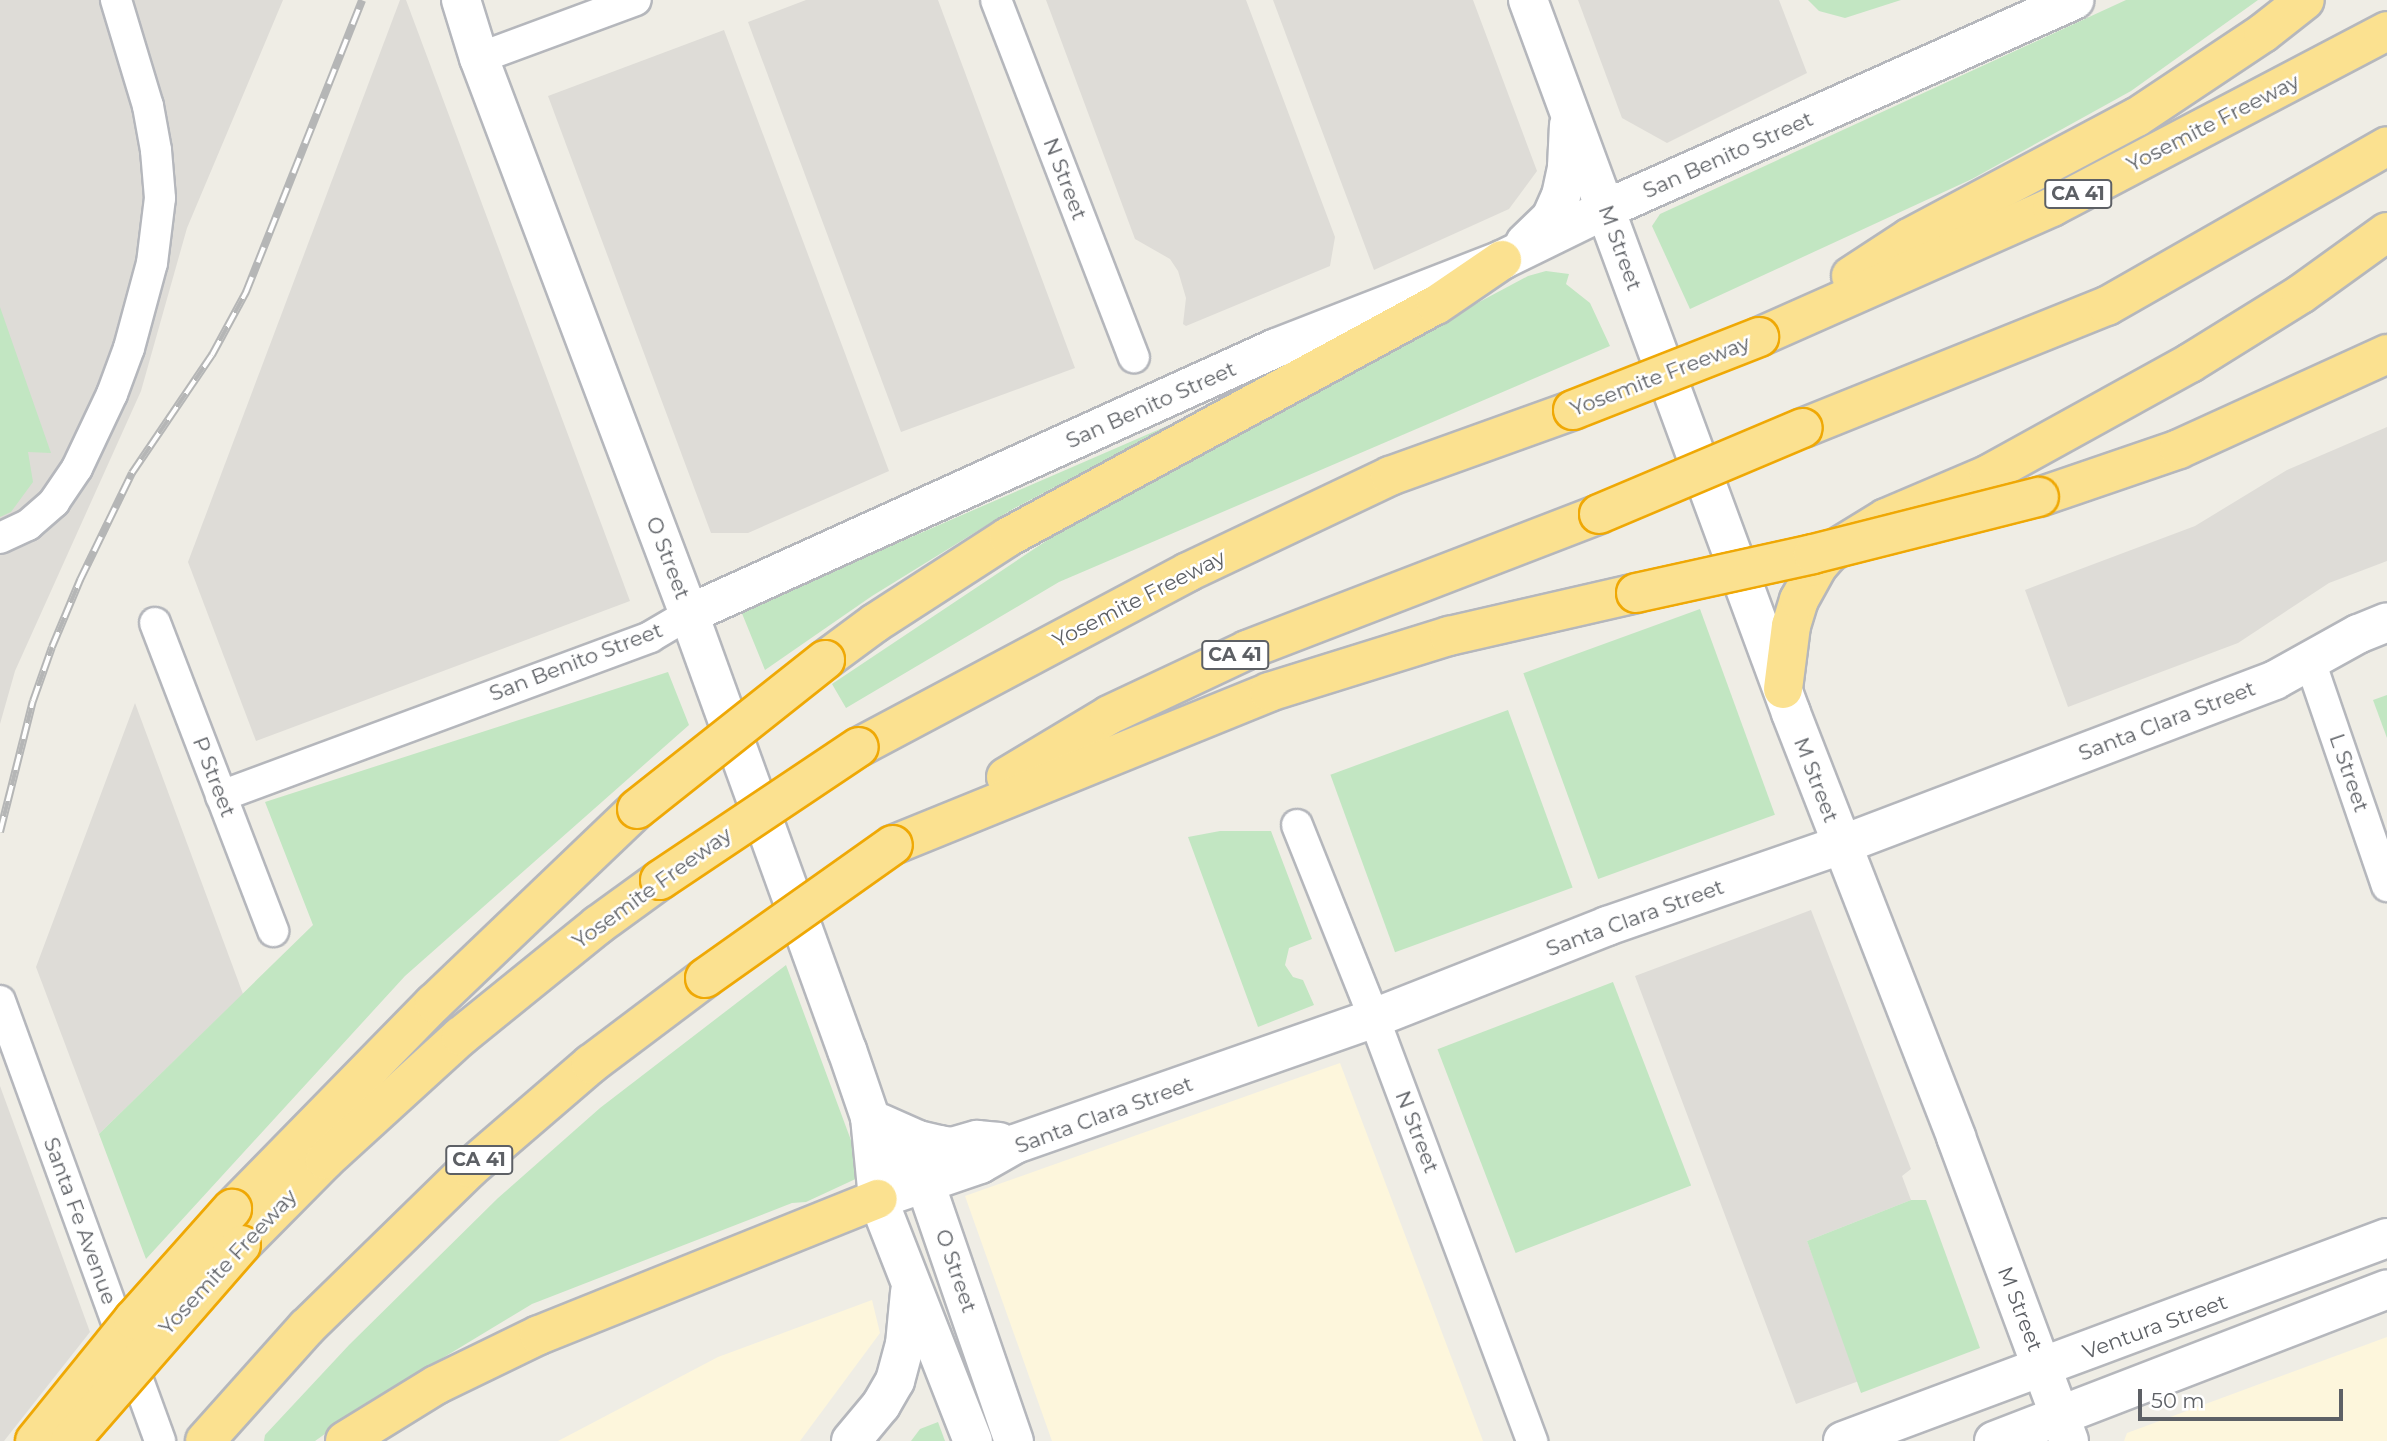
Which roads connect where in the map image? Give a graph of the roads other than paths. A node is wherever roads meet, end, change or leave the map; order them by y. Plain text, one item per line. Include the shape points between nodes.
1 (116, 0) edge
2 (461, 0) edge
3 (636, 0) edge
4 (996, 0) edge
5 (1528, 0) edge
6 (2074, 0) edge
7 (2305, 0) edge
8 (2387, 31) edge
9 (479, 58) junction
10 (1571, 116) junction
11 (2387, 146) edge
12 (1606, 209) junction
13 (2387, 232) edge
14 (1502, 260) junction
15 (1759, 337) junction
16 (2387, 354) edge
17 (1134, 357) dead end
18 (0, 538) edge
19 (689, 614) junction
20 (2387, 622) edge
21 (155, 623) dead end
22 (2310, 661) junction
23 (1783, 689) junction
24 (222, 796) junction
25 (1297, 825) dead end
26 (893, 845) junction
27 (1841, 845) junction
28 (2387, 886) edge
29 (273, 931) dead end
30 (0, 1001) edge
31 (1374, 1018) junction
32 (870, 1117) junction
33 (1015, 1144) junction
34 (925, 1183) junction
35 (878, 1199) junction
36 (2387, 1238) edge
37 (911, 1283) junction
38 (2387, 1289) edge
39 (2043, 1368) junction
40 (953, 1389) junction
41 (881, 1405) junction
42 (2065, 1429) edge
43 (35, 1441) edge
44 (70, 1441) edge
45 (160, 1441) edge
46 (205, 1441) edge
47 (345, 1441) edge
48 (851, 1441) edge
49 (973, 1441) edge
50 (1014, 1441) edge
51 (1532, 1441) edge
52 (1843, 1441) edge
53 (1994, 1441) edge

1 - 18 street via 148,106 156,150 160,198 152,263 129,348 78,468 54,502 27,525
2 - 9 street, O Street
3 - 9 street
4 - 17 street, N Street
5 - 10 street, M Street
6 - 12 street, San Benito Street
7 - 15 highway via 2137,117 1909,238
8 - 15 highway, Yosemite Freeway / CA 41 via 2052,207
9 - 19 street, O Street
10 - 12 street, M Street
10 - 14 street, M Street via 1567,167 1551,218 1539,233
11 - 26 highway, CA 41, bridge via 2107,306 1599,514 1247,650 1109,715
12 - 14 street, San Benito Street
12 - 23 street, M Street
13 - 23 highway via 2301,294 2190,363 1989,474 1886,518 1829,553 1799,600
14 - 19 street, San Benito Street via 1276,348
14 - 43 highway, bridge via 1436,305 1008,537 874,623 637,809 434,1003 232,1209 133,1320
15 - 44 highway, Yosemite Freeway / CA 41, bridge via 1390,476 1188,572 859,747 598,925 461,1036 325,1160 242,1245
16 - 26 highway, bridge via 2179,449 2039,497 1814,554 1449,636 1269,692
19 - 24 street, San Benito Street via 650,637
19 - 32 street, O Street
20 - 22 street, Santa Clara Street
21 - 24 street, P Street
22 - 27 street, Santa Clara Street via 2275,680
22 - 28 street, L Street
23 - 27 street, M Street
24 - 29 street, P Street
25 - 31 street, N Street
26 - 46 highway, CA 41, bridge via 591,1064 470,1168 357,1276
27 - 31 street, Santa Clara Street via 1607,926
27 - 39 street, M Street
30 - 45 street, Santa Fe Avenue
31 - 33 street, Santa Clara Street
31 - 51 street, N Street
32 - 33 street via 899,1133 939,1145 952,1147 977,1140
32 - 34 street, O Street
32 - 35 street, O Street
33 - 34 street, Santa Clara Street via 980,1164
34 - 35 street, Santa Clara Street
34 - 50 street, O Street
35 - 37 street, O Street
35 - 47 highway via 521,1343 411,1398
36 - 39 street, Ventura Street
37 - 40 street, O Street
37 - 41 street via 905,1345 895,1381
38 - 42 street
39 - 42 street, M Street
39 - 52 street, Ventura Street
40 - 41 street via 903,1388
40 - 49 street, O Street
41 - 48 street
42 - 53 street

